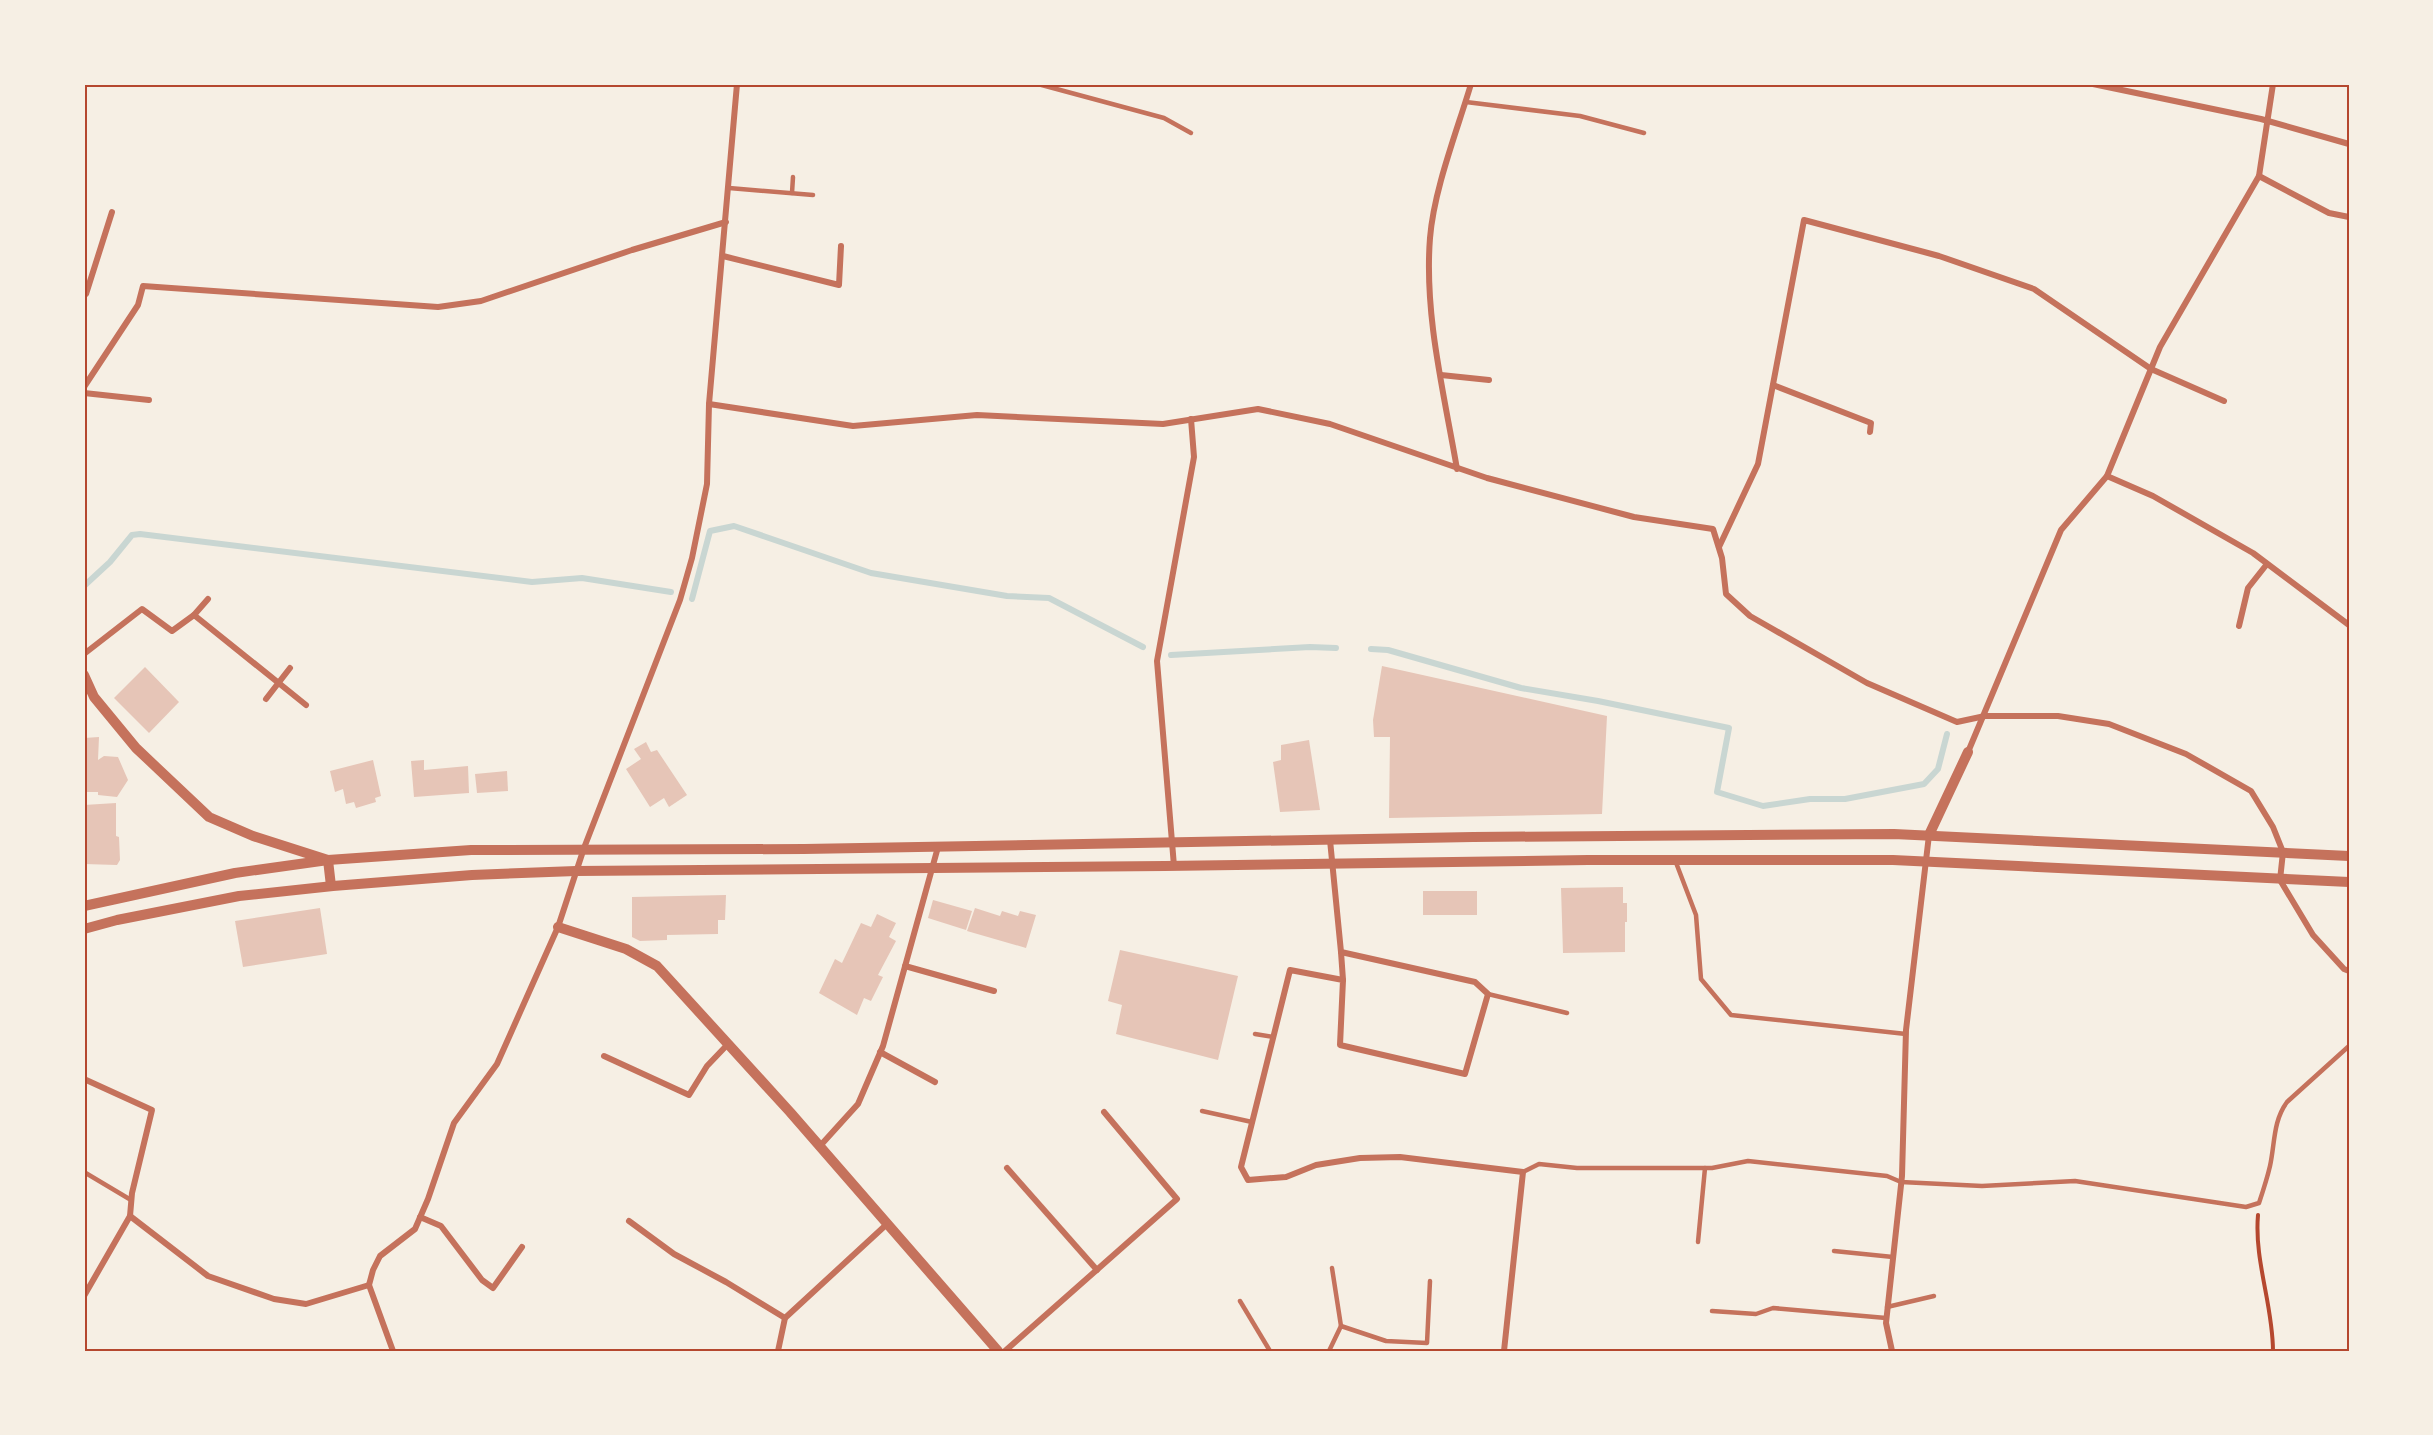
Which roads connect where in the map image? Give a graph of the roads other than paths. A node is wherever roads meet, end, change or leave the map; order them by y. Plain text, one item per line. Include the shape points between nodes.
1 (737, 84) edge
2 (1038, 84) edge
3 (1471, 84) edge
4 (2093, 84) edge
5 (2273, 84) edge
6 (1466, 102) junction
7 (2268, 120) junction
8 (1191, 133) dead end
9 (1644, 133) dead end
10 (2349, 144) edge
11 (2259, 176) junction
12 (793, 177) dead end
13 (729, 188) junction
14 (792, 193) junction
15 (813, 195) dead end
16 (112, 212) dead end
17 (2349, 217) edge
18 (726, 222) junction
19 (841, 246) dead end
20 (723, 256) junction
21 (84, 293) edge
22 (2151, 369) junction
23 (1441, 375) junction
24 (1489, 380) dead end
25 (1773, 385) junction
26 (84, 387) edge
27 (84, 393) edge
28 (149, 400) dead end
29 (2224, 400) dead end
30 (709, 404) junction
31 (1191, 419) junction
32 (1870, 432) dead end
33 (1457, 469) junction
34 (2107, 476) junction
35 (1719, 547) junction
36 (2267, 564) junction
37 (208, 599) dead end
38 (194, 615) junction
39 (2349, 625) edge
40 (2239, 626) dead end
41 (84, 654) edge
42 (290, 668) dead end
43 (84, 675) edge
44 (278, 683) junction
45 (266, 699) dead end
46 (306, 705) dead end
47 (1984, 716) junction
48 (1968, 752) joint
49 (1929, 835) junction
50 (1330, 840) junction
51 (1172, 843) junction
52 (938, 847) junction
53 (584, 848) junction
54 (2283, 852) junction
55 (2349, 856) edge
56 (328, 860) junction
57 (1675, 860) junction
58 (1925, 862) junction
59 (1332, 864) junction
60 (1174, 866) junction
61 (932, 868) junction
62 (576, 871) junction
63 (2280, 880) junction
64 (2349, 882) edge
65 (331, 886) junction
66 (84, 906) edge
67 (558, 927) junction
68 (84, 929) edge
69 (1341, 952) junction
70 (905, 966) junction
71 (2349, 971) edge
72 (1343, 980) junction
73 (994, 991) dead end
74 (1488, 994) junction
75 (1567, 1013) dead end
76 (1255, 1034) dead end
77 (1906, 1034) junction
78 (1273, 1038) junction
79 (728, 1044) junction
80 (2349, 1046) edge
81 (880, 1052) junction
82 (604, 1056) dead end
83 (84, 1079) edge
84 (935, 1082) dead end
85 (1203, 1111) dead end
86 (1104, 1112) dead end
87 (1252, 1122) junction
88 (819, 1146) junction
89 (1007, 1168) dead end
90 (1705, 1168) junction
91 (84, 1172) edge
92 (1523, 1172) junction
93 (1901, 1182) junction
94 (131, 1200) junction
95 (130, 1216) junction
96 (420, 1216) junction
97 (629, 1221) dead end
98 (887, 1224) junction
99 (1698, 1242) dead end
100 (522, 1247) dead end
101 (1834, 1251) dead end
102 (1893, 1257) junction
103 (1332, 1268) dead end
104 (1097, 1270) junction
105 (1430, 1281) dead end
106 (369, 1285) junction
107 (84, 1296) edge
108 (1934, 1296) dead end
109 (1240, 1301) dead end
110 (1887, 1307) junction
111 (1712, 1311) dead end
112 (785, 1318) junction
113 (1886, 1318) junction
114 (1341, 1326) junction
115 (393, 1351) edge
116 (778, 1351) edge
117 (998, 1351) edge
118 (1005, 1351) edge
119 (1270, 1351) edge
120 (1329, 1351) edge
121 (1504, 1351) edge
122 (1892, 1351) edge

1 - 13 street
2 - 8 lane via 1164,118
3 - 6 street
4 - 7 street
5 - 7 street
6 - 9 lane via 1580,116
6 - 23 street via 1443,175 1430,238 1432,322
7 - 10 street
7 - 11 street
11 - 17 street via 2329,213
11 - 22 street via 2160,346
12 - 14 lane
13 - 14 lane
13 - 18 street
14 - 15 lane
16 - 21 street
18 - 20 street
18 - 26 street via 481,301 438,307 143,286 138,305
19 - 20 street via 839,285
20 - 30 street
22 - 25 street via 2034,290 1939,256 1804,220
22 - 29 street
22 - 34 street
23 - 24 street
23 - 33 street
25 - 32 street via 1871,423
25 - 35 street via 1758,464
27 - 28 street
30 - 31 street via 853,426 977,415 1163,424
30 - 53 street via 707,483 692,558 680,600
31 - 33 street via 1258,409 1330,424
31 - 51 street via 1194,457 1157,661
33 - 35 street via 1635,517 1713,529
34 - 36 street via 2153,496
34 - 47 street via 2061,530
35 - 47 street via 1726,594 1750,616 1867,682 1957,722
36 - 39 street
36 - 40 street via 2248,588
37 - 38 street
38 - 41 street via 172,631 142,609
38 - 44 street
42 - 44 street
43 - 56 street via 94,698 136,748 209,817
44 - 45 street
44 - 46 street
47 - 48 street
47 - 54 street via 2058,716 2109,724 2186,754 2251,791 2273,826
48 - 49 street
49 - 50 street
49 - 54 street
49 - 58 street
50 - 51 street
50 - 59 street
51 - 52 street
51 - 60 street
52 - 53 street
52 - 61 street
53 - 56 street via 471,850
53 - 62 street
54 - 55 street
54 - 63 street
56 - 65 street
56 - 66 street via 235,873
57 - 58 street
57 - 59 street
57 - 77 lane via 1696,915 1701,979 1731,1015
58 - 63 street
58 - 77 street
59 - 60 street
59 - 69 street
60 - 61 street
61 - 62 street
61 - 70 street
62 - 65 street
62 - 67 street
63 - 64 street
63 - 71 street via 2313,935
65 - 68 street via 239,896
67 - 79 street via 626,950 657,966
67 - 96 street via 497,1064 454,1123
69 - 72 street
69 - 74 street via 1475,981
70 - 73 street
70 - 81 street
72 - 74 street via 1340,1045 1465,1074
72 - 78 street via 1290,970
74 - 75 lane
76 - 78 lane
77 - 93 street
78 - 87 street
79 - 82 street via 706,1066 689,1095
79 - 88 street
80 - 93 lane via 2280,1112 2259,1203 2246,1207 2075,1181 1982,1186
81 - 84 street
81 - 88 street via 858,1104
83 - 94 street via 152,1110
85 - 87 lane
86 - 104 street via 1177,1199
87 - 92 street via 1240,1167 1248,1180 1286,1177 1316,1165 1360,1158 1400,1157
88 - 98 street
89 - 104 street
90 - 92 lane via 1577,1168 1539,1164
90 - 93 lane via 1748,1161 1887,1176
90 - 99 lane
91 - 94 lane
92 - 121 street
93 - 102 street
94 - 95 street
95 - 106 street via 208,1276 274,1299 306,1304
95 - 107 street
96 - 100 street via 441,1227 482,1280 493,1288
96 - 106 street via 415,1228 380,1256
97 - 112 street via 674,1254
98 - 112 street
98 - 117 street
101 - 102 lane
102 - 110 street
103 - 114 lane
104 - 118 street
105 - 114 lane via 1427,1343 1386,1341
106 - 115 street
108 - 110 lane
109 - 119 lane
110 - 113 street
111 - 113 lane via 1756,1314 1773,1308
112 - 116 street
113 - 122 street
114 - 120 lane

